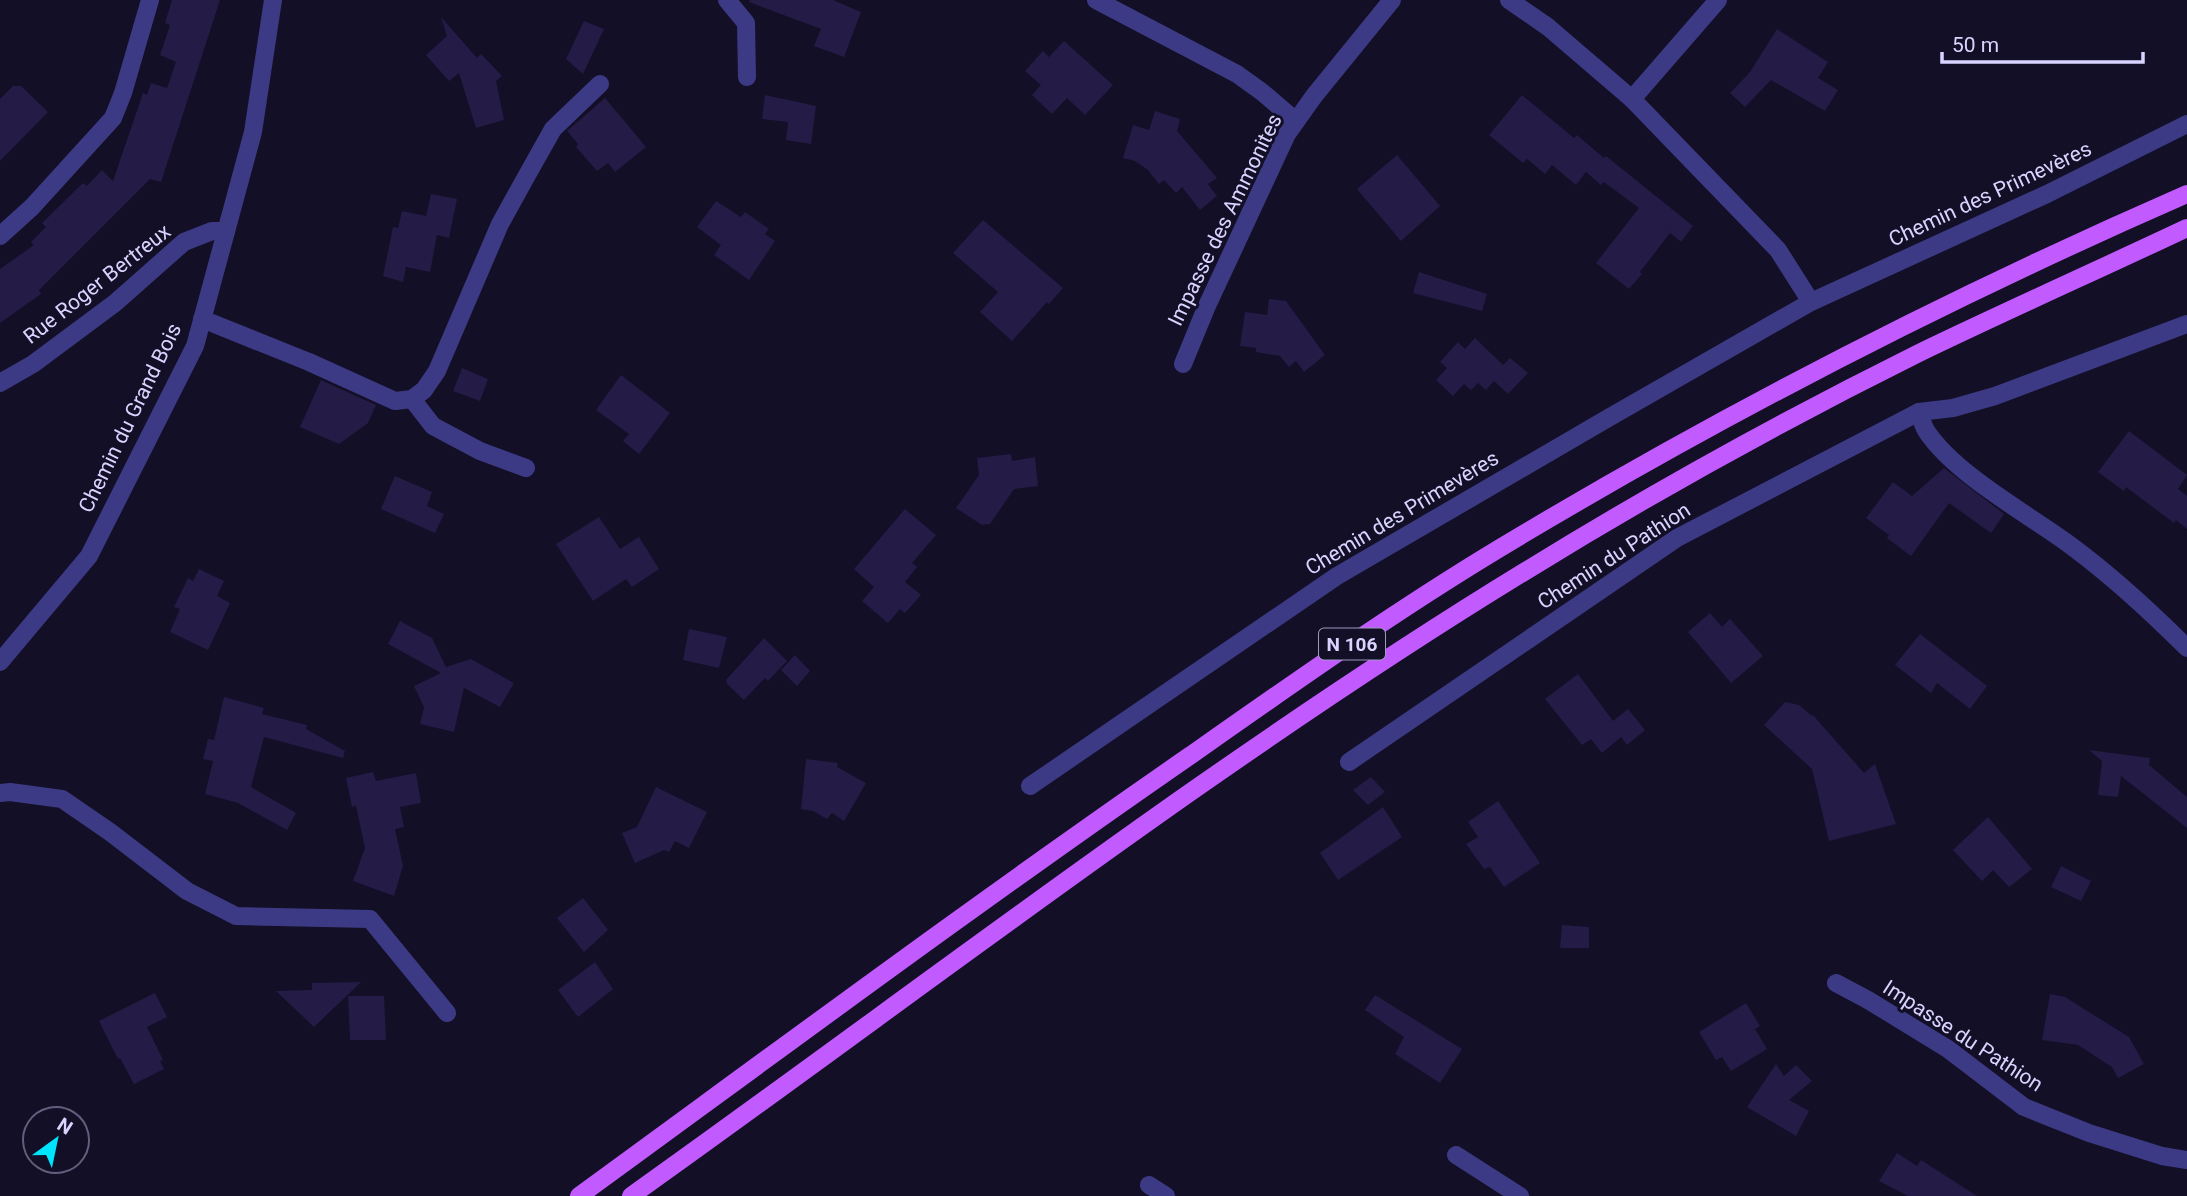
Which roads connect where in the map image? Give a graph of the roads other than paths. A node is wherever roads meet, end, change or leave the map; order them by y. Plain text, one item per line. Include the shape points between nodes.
1 (150, 0) edge
2 (273, 0) edge
3 (727, 0) edge
4 (1096, 0) edge
5 (1392, 0) edge
6 (1509, 0) edge
7 (1718, 0) edge
8 (747, 77) dead end
9 (600, 84) dead end
10 (1632, 99) junction
11 (1296, 121) junction
12 (2187, 124) edge
13 (2187, 194) edge
14 (2187, 228) edge
15 (226, 231) junction
16 (0, 236) edge
17 (1811, 302) junction
18 (202, 319) junction
19 (2187, 324) edge
20 (1183, 364) dead end
21 (0, 383) edge
22 (412, 399) junction
23 (1919, 412) junction
24 (526, 468) dead end
25 (2187, 648) edge
26 (0, 662) edge
27 (1349, 762) dead end
28 (1030, 786) dead end
29 (0, 793) edge
30 (1836, 984) dead end
31 (447, 1013) dead end
32 (1456, 1155) dead end
33 (2187, 1160) edge
34 (1149, 1185) dead end
35 (579, 1196) edge
36 (631, 1196) edge
37 (1166, 1196) edge
38 (1520, 1196) edge

1 - 16 street via 113,118
2 - 15 street, Chemin du Grand Bois via 253,132
3 - 8 street via 746,23
4 - 11 street via 1237,74
5 - 11 street, Impasse des Ammonites
6 - 10 street
7 - 10 street
9 - 22 street via 553,129 499,225 437,371
10 - 17 street via 1778,250
11 - 20 street, Impasse des Ammonites
12 - 17 street, Chemin des Primevères via 2048,194
13 - 35 main road, N 106 via 1784,387 1496,550 1135,793
14 - 36 main road, N 106 via 1919,353 1809,410 1671,484 1521,574 1175,804
15 - 18 street, Chemin du Grand Bois
15 - 21 street, Rue Roger Bertreux via 212,231 184,242 115,303
17 - 28 street, Chemin des Primevères via 1337,576
18 - 22 street via 395,401
18 - 26 street, Chemin du Grand Bois via 195,346 89,556
19 - 23 street, Chemin du Pathion via 1995,396
22 - 24 street via 433,426
23 - 25 street via 1926,431 1947,454 2094,563
23 - 27 street, Chemin du Pathion via 1676,538
29 - 31 street via 62,799 187,891 236,916 370,919
30 - 33 street, Impasse du Pathion via 1948,1049 2024,1107 2089,1133
32 - 38 street
34 - 37 street

